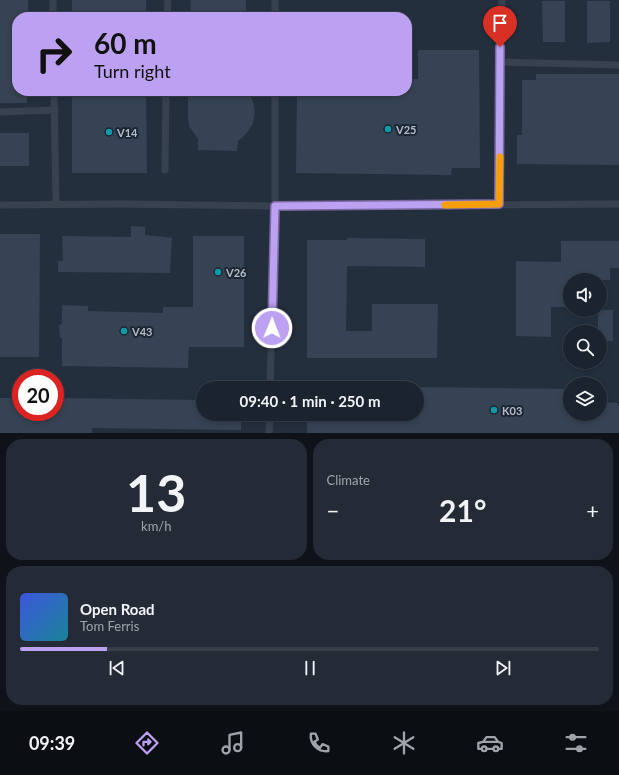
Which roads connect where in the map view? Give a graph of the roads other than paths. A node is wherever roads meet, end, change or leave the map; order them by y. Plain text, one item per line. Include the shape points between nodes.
1 (53, 0) edge
2 (168, 0) edge
3 (275, 0) edge
4 (502, 0) edge
5 (53, 12) edge
6 (167, 12) edge
7 (275, 12) edge
8 (499, 62) junction
9 (619, 65) edge
10 (54, 96) edge
11 (166, 96) edge
12 (275, 96) edge
13 (55, 110) junction
14 (0, 112) edge
15 (165, 170) dead end
16 (56, 204) junction
17 (499, 204) junction
18 (619, 204) edge
19 (0, 205) edge
20 (275, 206) junction
21 (270, 381) edge
22 (270, 421) edge
23 (269, 433) edge

1 - 5 lane
2 - 6 lane
3 - 7 lane
4 - 8 lane
8 - 9 lane
8 - 17 lane
10 - 13 lane
11 - 15 lane
12 - 20 lane
13 - 14 lane
13 - 16 lane
16 - 19 lane
16 - 20 lane
17 - 18 lane
17 - 20 lane
20 - 21 lane
22 - 23 lane

